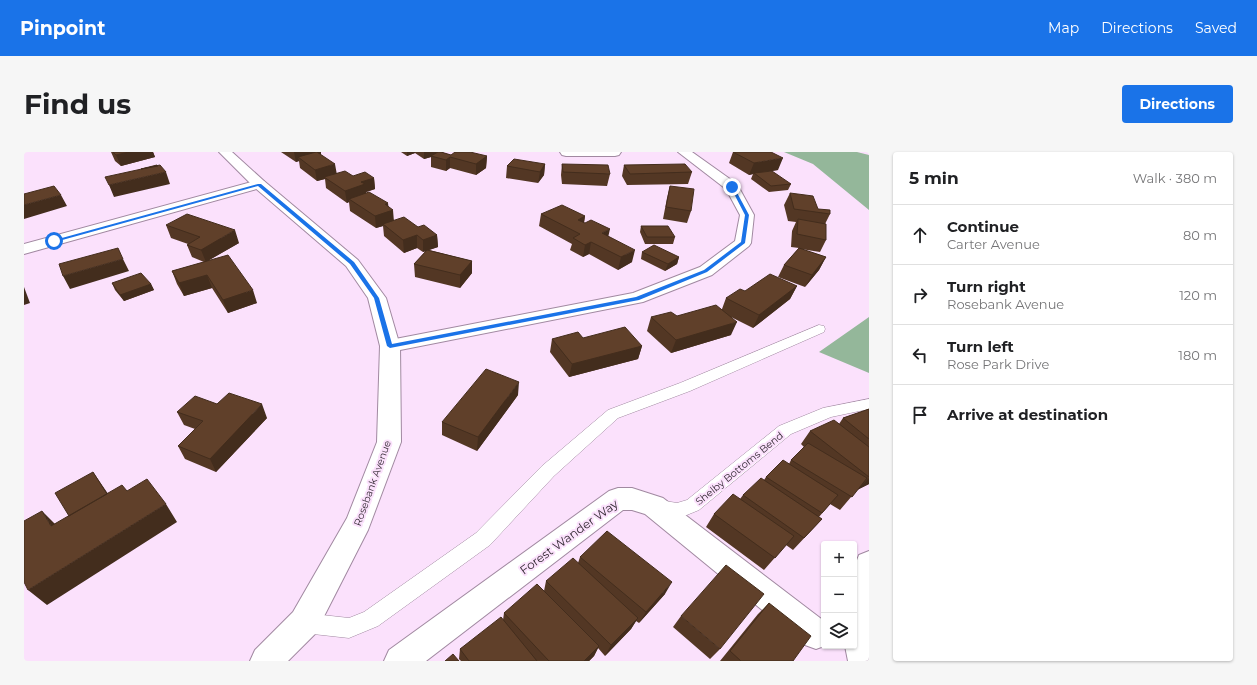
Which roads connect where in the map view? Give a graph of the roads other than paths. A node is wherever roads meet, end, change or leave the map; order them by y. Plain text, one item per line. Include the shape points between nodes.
1 (225, 152) edge
2 (566, 152) edge
3 (615, 152) edge
4 (684, 152) edge
5 (259, 184) junction
6 (24, 249) edge
7 (820, 329) dead end
8 (390, 346) junction
9 (869, 404) edge
10 (654, 506) junction
11 (868, 569) edge
12 (304, 623) junction
13 (816, 634) dead end
14 (266, 661) edge
15 (400, 661) edge
16 (864, 661) edge

1 - 5 street, Rosebank Avenue
2 - 3 street
4 - 8 street via 732,187 747,215 743,242 706,271 637,298
5 - 6 street
5 - 8 street, Rosebank Avenue via 352,263 377,298
7 - 12 lane via 685,387 614,414 548,471 483,539 371,619 349,628
8 - 12 street, Rosebank Avenue via 389,442 359,522
9 - 10 lane, Shelby Bottoms Bend via 828,412 785,430 693,505 677,510
10 - 13 street, Forest Wander Way
10 - 15 street, Forest Wander Way via 632,499 618,499
11 - 16 street via 855,620
12 - 14 street, Rosebank Avenue

